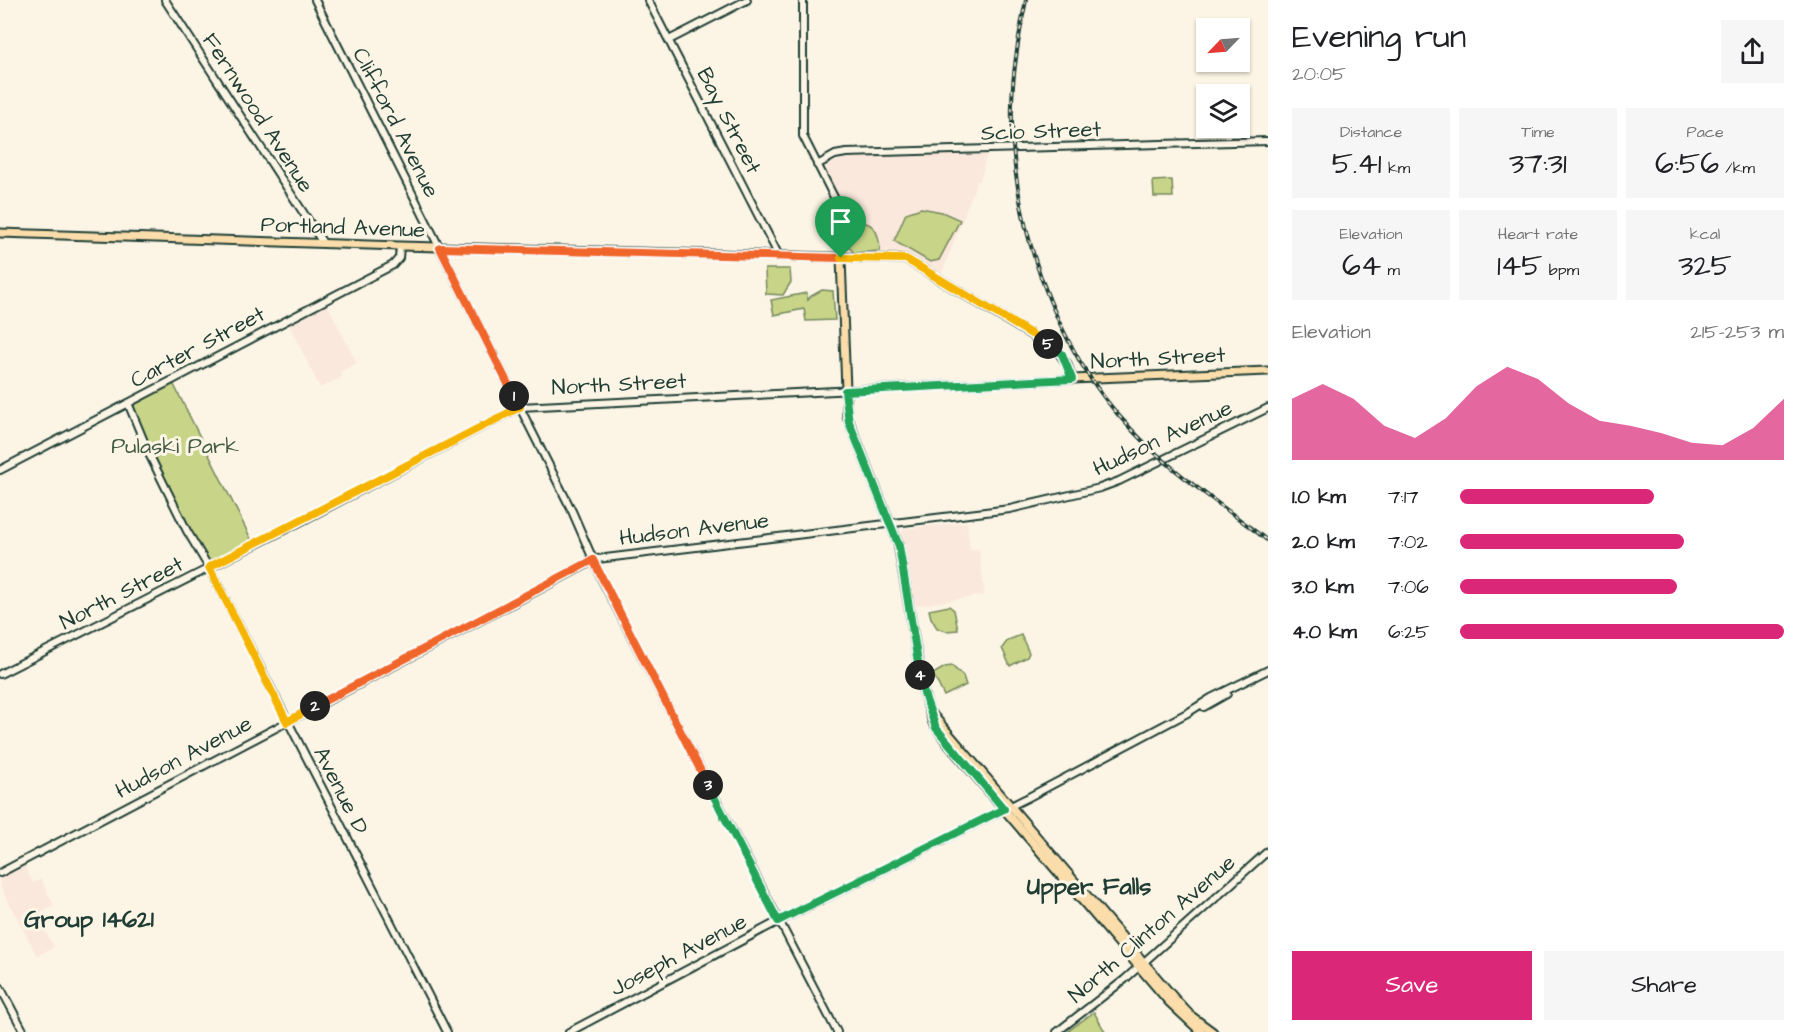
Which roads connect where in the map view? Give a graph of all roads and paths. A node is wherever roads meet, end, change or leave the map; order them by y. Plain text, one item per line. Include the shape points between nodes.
1 (165, 0) edge
2 (315, 0) edge
3 (648, 0) edge
4 (747, 0) edge
5 (803, 0) edge
6 (669, 40) junction
7 (1268, 141) edge
8 (817, 165) junction
9 (0, 233) edge
10 (323, 243) junction
11 (400, 246) junction
12 (440, 248) junction
13 (779, 256) junction
14 (841, 258) junction
15 (1268, 370) edge
16 (1072, 379) junction
17 (845, 391) junction
18 (128, 403) junction
19 (520, 407) junction
20 (1268, 408) edge
21 (0, 470) edge
22 (891, 523) junction
23 (593, 560) junction
24 (209, 567) junction
25 (1268, 670) edge
26 (0, 674) edge
27 (287, 722) junction
28 (1007, 808) junction
29 (1268, 851) edge
30 (0, 873) edge
31 (778, 921) junction
32 (1141, 965) junction
33 (0, 987) edge
34 (24, 1032) edge
35 (447, 1032) edge
36 (569, 1032) edge
37 (837, 1032) edge
38 (1057, 1032) edge
39 (1201, 1032) edge
40 (1213, 1032) edge

1 - 10 main road, Fernwood Avenue
2 - 12 main road, Clifford Avenue
3 - 6 main road, Bay Street
4 - 6 main road
5 - 8 main road via 803,136
6 - 13 main road, Bay Street
7 - 8 main road, Scio Street via 846,153
8 - 14 main road via 839,210
9 - 10 main road, Portland Avenue
10 - 11 main road, Portland Avenue
11 - 12 main road, Portland Avenue
11 - 18 main road, Carter Street via 399,258 393,265
12 - 13 main road, Portland Avenue
12 - 19 main road, Clifford Avenue
13 - 14 main road, Portland Avenue
14 - 16 main road, Portland Avenue via 906,259 1058,351
14 - 17 main road
15 - 16 main road, North Street
16 - 17 main road, North Street
17 - 19 main road, North Street
17 - 22 main road via 849,422
18 - 21 main road, Carter Street
18 - 24 main road, Avenue D via 145,447
19 - 23 main road, Clifford Avenue
19 - 24 main road, North Street
20 - 22 main road, Hudson Avenue via 1100,488 1010,509
22 - 23 main road, Hudson Avenue
22 - 28 main road via 901,553 921,683 930,711
23 - 27 main road, Hudson Avenue
23 - 31 main road, Clifford Avenue
24 - 26 main road, North Street
24 - 27 main road, Avenue D
25 - 28 main road, Joseph Avenue
27 - 30 main road, Hudson Avenue
27 - 35 main road, Avenue D
28 - 31 main road, Joseph Avenue
28 - 32 main road
29 - 32 main road, North Clinton Avenue
31 - 36 main road, Joseph Avenue
31 - 37 main road, Clifford Avenue
32 - 38 main road, North Clinton Avenue
32 - 39 main road via 1177,1011
32 - 40 main road
33 - 34 main road

